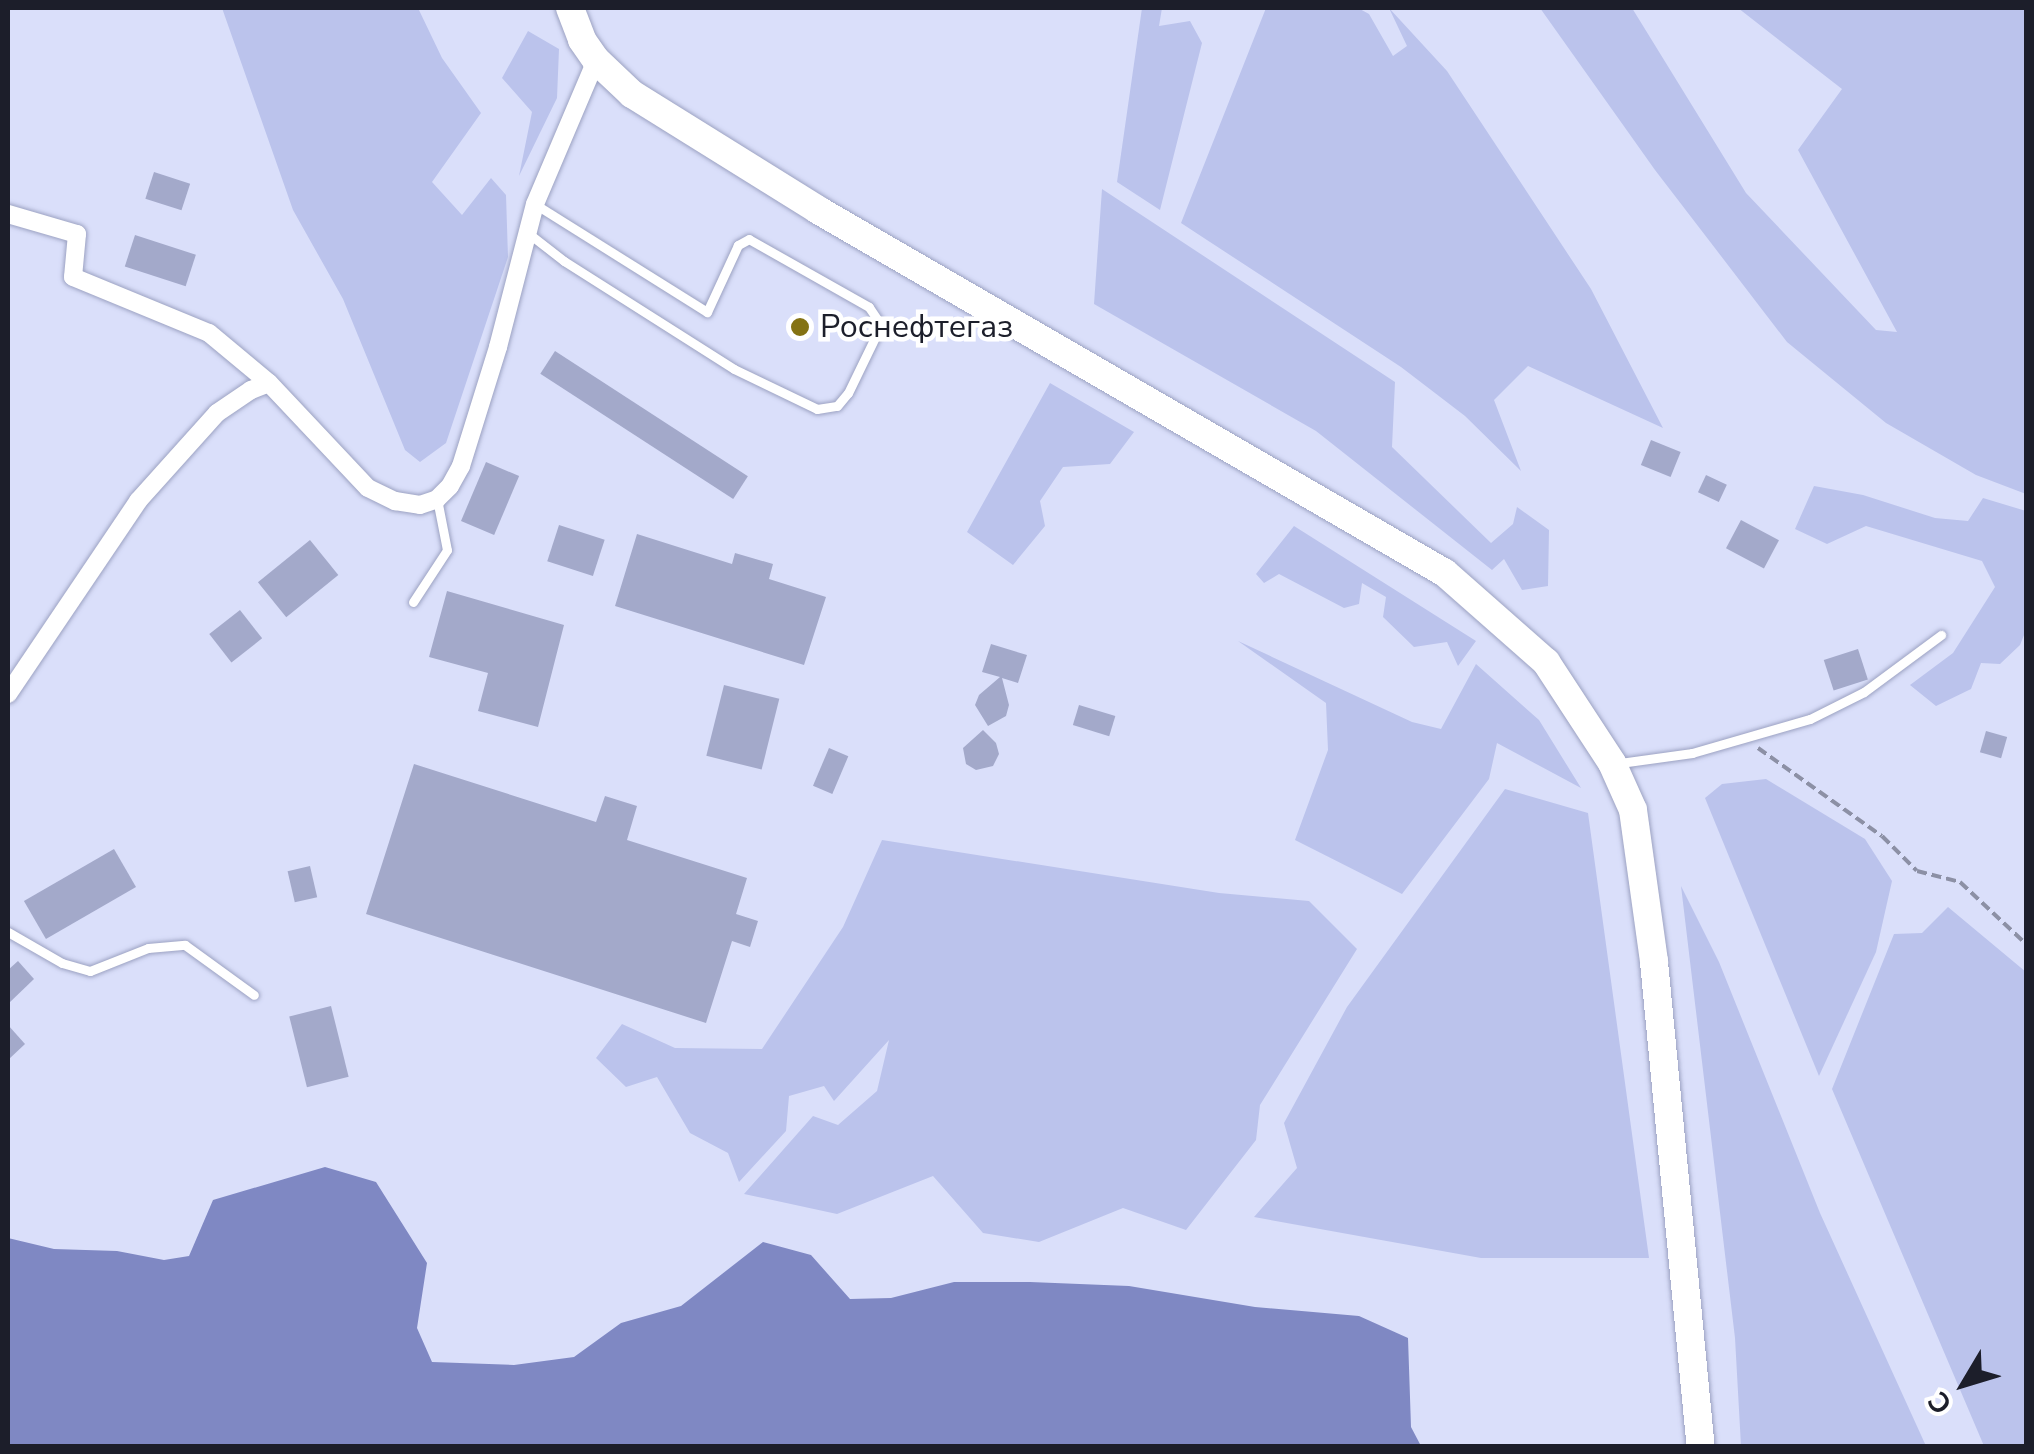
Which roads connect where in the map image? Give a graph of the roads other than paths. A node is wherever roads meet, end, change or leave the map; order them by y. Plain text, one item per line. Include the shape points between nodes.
1 (570, 8) edge
2 (596, 60) junction
3 (536, 204) junction
4 (8, 214) edge
5 (527, 232) junction
6 (270, 382) junction
7 (437, 499) junction
8 (413, 602) dead end
9 (1941, 635) dead end
10 (8, 694) edge
11 (1612, 762) junction
12 (8, 932) edge
13 (254, 995) dead end
14 (1701, 1446) edge

1 - 2 main road
2 - 3 street
2 - 11 main road via 632,94 818,210 1446,573 1546,662
3 - 5 street
3 - 5 lane via 707,312 738,245 749,239 869,306 881,324 848,393 837,406 817,408 734,369
4 - 6 street via 77,234 73,277 208,333
5 - 7 street via 461,466
6 - 7 street via 368,488 420,505
6 - 10 street via 218,412 138,501
7 - 8 lane via 447,550
9 - 11 lane via 1864,692 1810,719 1746,740
11 - 14 main road via 1633,810 1654,962
12 - 13 lane via 62,963 90,970 148,948 184,944

